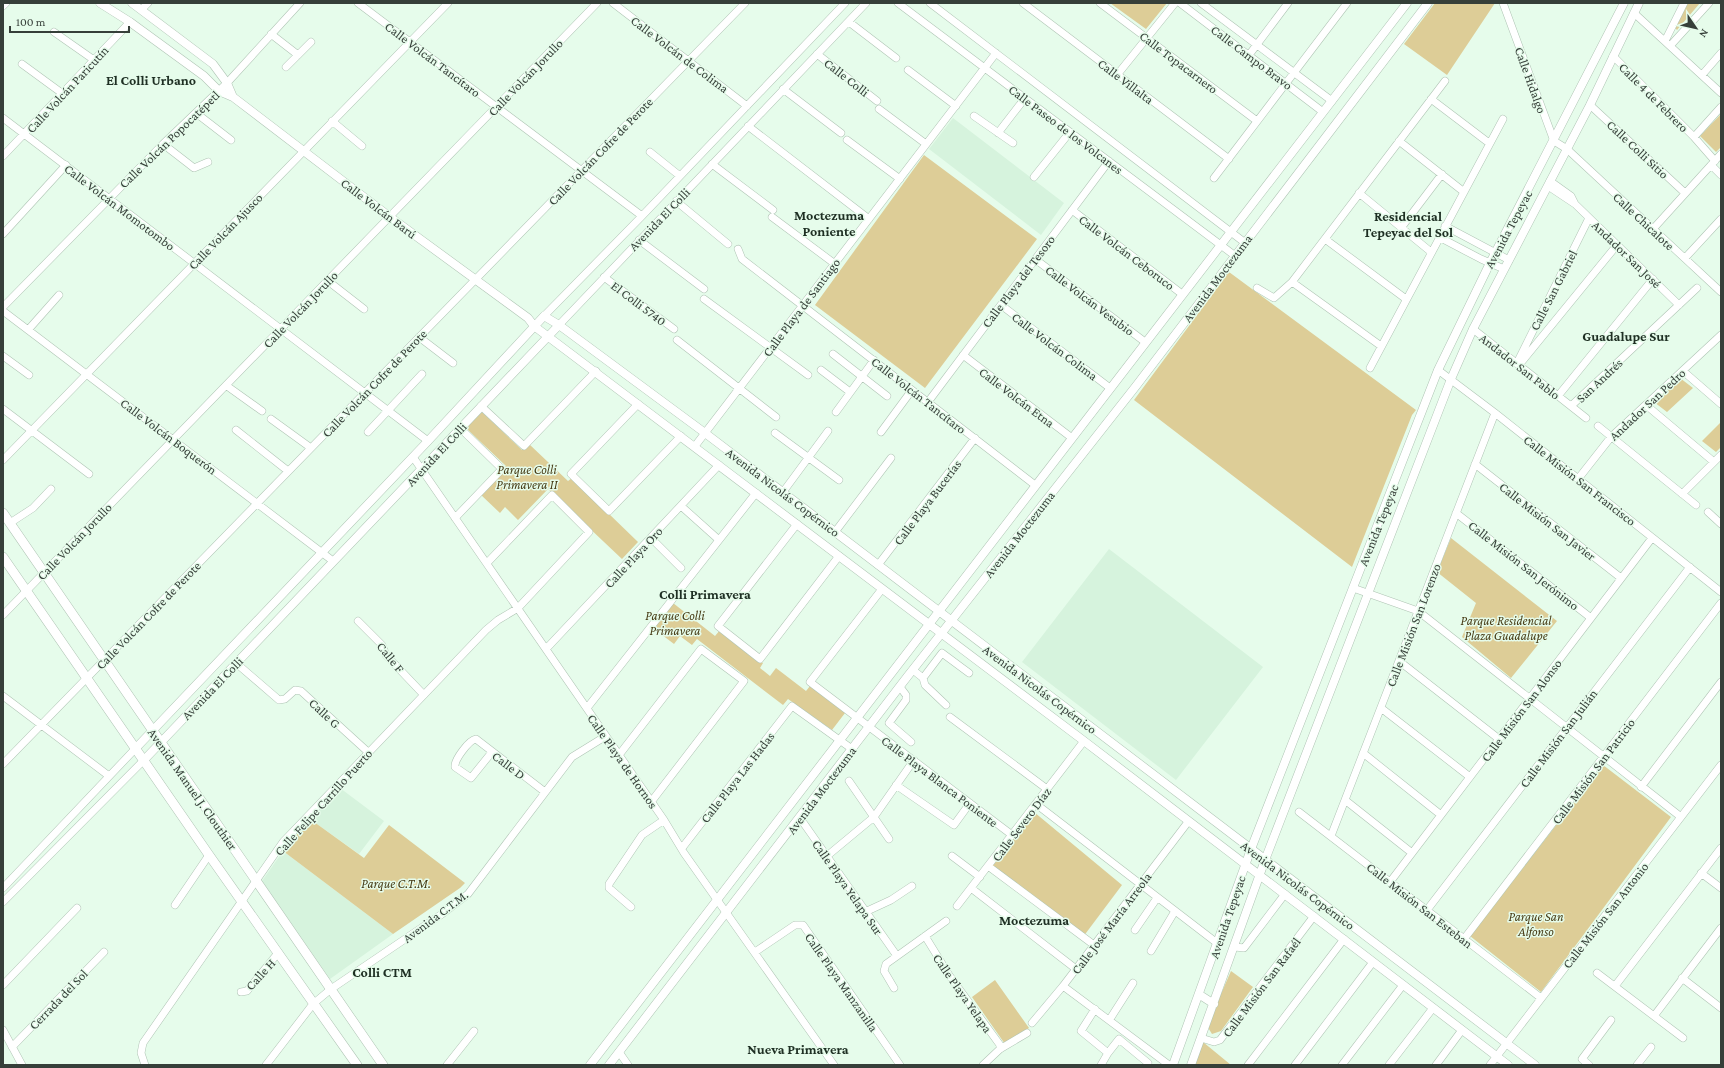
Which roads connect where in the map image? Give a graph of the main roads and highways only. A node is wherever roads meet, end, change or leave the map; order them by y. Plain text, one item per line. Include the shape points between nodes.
1 (3, 513) edge
2 (3, 557) edge
3 (356, 1065) edge
4 (383, 1065) edge

1 - 4 main road, Avenida Manuel J. Clouthier
2 - 3 main road, Avenida Manuel J. Clouthier

